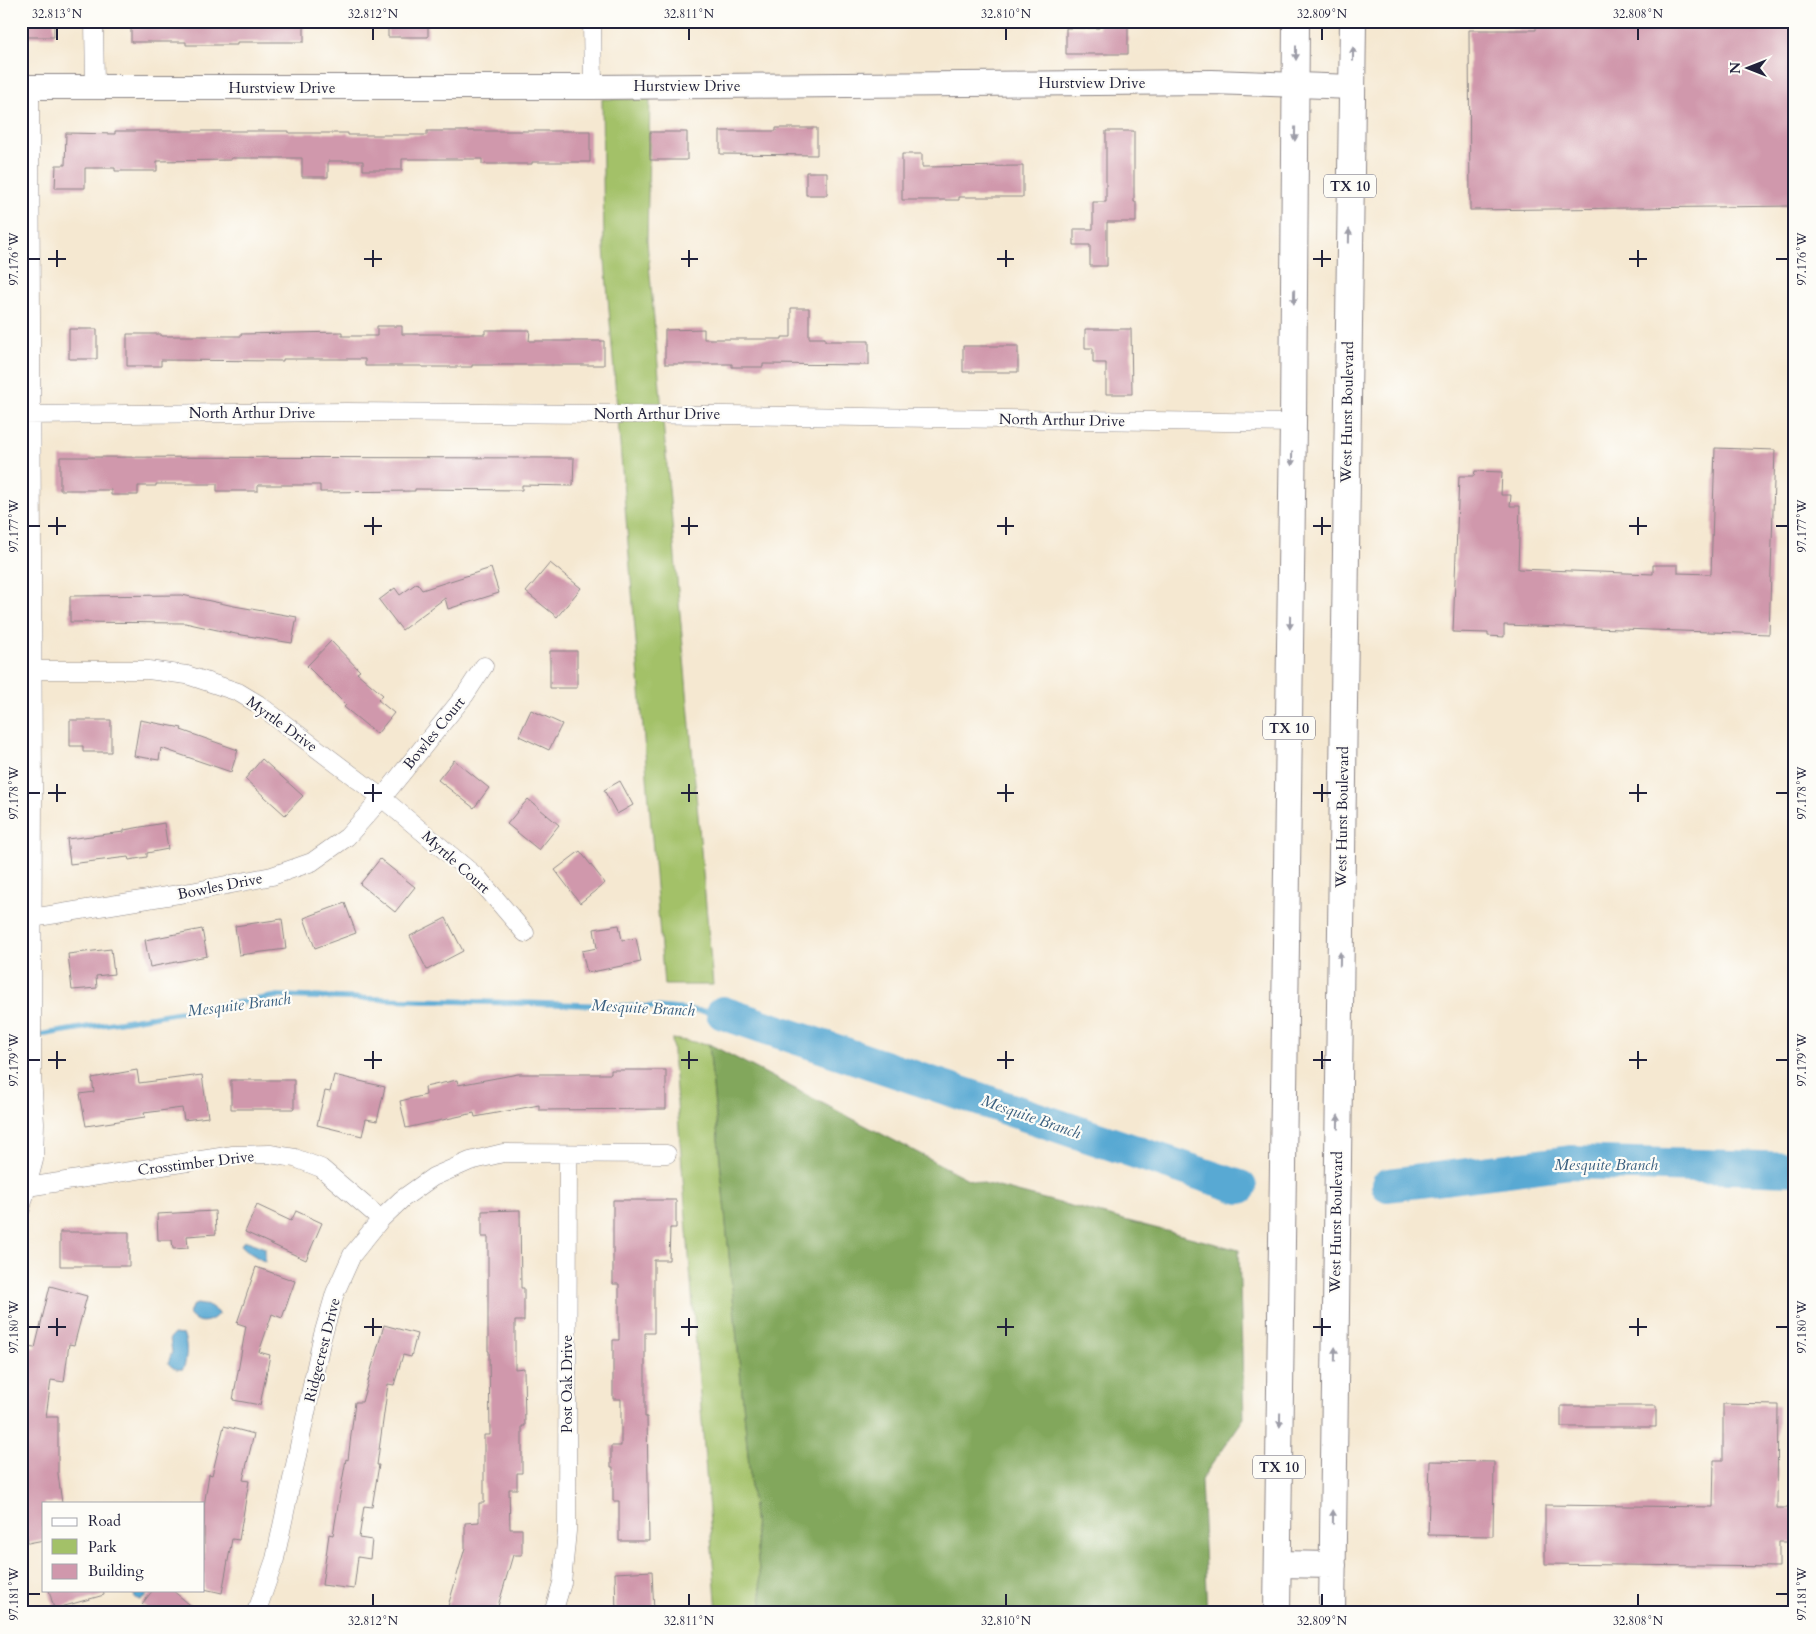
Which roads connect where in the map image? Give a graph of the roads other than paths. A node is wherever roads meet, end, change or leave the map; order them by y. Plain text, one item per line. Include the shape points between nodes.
1 (94, 21) edge
2 (592, 21) edge
3 (1296, 21) edge
4 (1353, 21) edge
5 (1296, 85) junction
6 (26, 86) edge
7 (95, 87) junction
8 (592, 87) junction
9 (1352, 87) junction
10 (26, 415) edge
11 (1293, 423) junction
12 (484, 666) dead end
13 (27, 670) edge
14 (382, 798) junction
15 (32, 918) junction
16 (524, 933) dead end
17 (568, 1154) junction
18 (668, 1154) dead end
19 (24, 1188) edge
20 (21, 1209) edge
21 (381, 1219) junction
22 (1278, 1564) junction
23 (1332, 1566) junction
24 (255, 1613) edge
25 (553, 1613) edge
26 (1277, 1613) edge
27 (1332, 1613) edge

1 - 7 street
2 - 8 street
3 -> 5 main road, TX 10
9 -> 4 main road, West Hurst Boulevard / TX 10
5 - 8 street, Hurstview Drive via 1212,82
5 - 9 street, Hurstview Drive
5 -> 11 main road, TX 10
6 - 7 street, Hurstview Drive
6 - 10 street
7 - 8 street, Hurstview Drive
23 -> 9 main road, West Hurst Boulevard / TX 10
10 - 11 street, North Arthur Drive via 346,412
10 - 13 street
11 -> 22 main road, TX 10
12 - 14 street, Bowles Court via 465,695
13 - 14 street, Myrtle Drive via 148,670 187,674 212,682 258,704
13 - 15 street
14 - 15 street, Bowles Drive via 347,837 312,862 272,876
14 - 16 street, Myrtle Court via 478,878
15 - 19 street via 34,1160
17 - 18 street, Ridgecrest Drive
17 - 21 street, Ridgecrest Drive via 503,1153 470,1161 433,1177
17 - 25 street, Post Oak Drive via 567,1530 562,1583
19 - 20 street
19 - 21 street, Crosstimber Drive via 233,1155 270,1154 295,1158 320,1168
21 - 24 street, Ridgecrest Drive via 352,1255 335,1293 322,1338 275,1559
22 - 23 main road
22 - 26 main road, TX 10
23 - 27 main road, West Hurst Boulevard / TX 10

